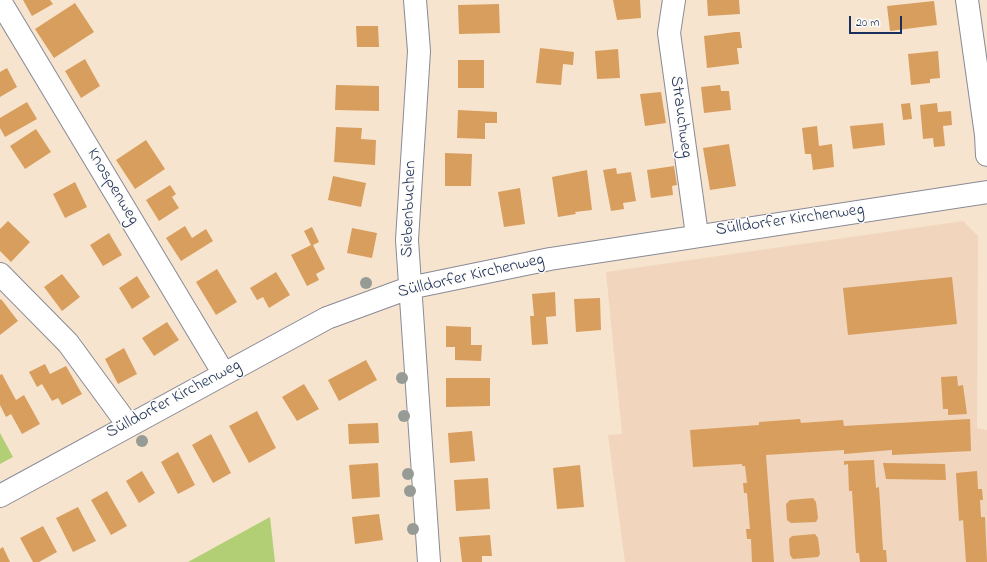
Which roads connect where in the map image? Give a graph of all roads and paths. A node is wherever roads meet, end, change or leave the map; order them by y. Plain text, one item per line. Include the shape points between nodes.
1 (415, 0) edge
2 (674, 0) edge
3 (967, 0) edge
4 (0, 1) edge
5 (987, 155) edge
6 (987, 192) edge
7 (697, 235) junction
8 (0, 274) edge
9 (409, 288) junction
10 (224, 374) junction
11 (128, 425) junction
12 (0, 496) edge
13 (429, 562) edge

1 - 9 street, Siebenbuchen via 419,51 407,240
2 - 7 street, Strauchweg via 669,33
3 - 5 street
4 - 10 street, Knospenweg
6 - 7 street, Sülldorfer Kirchenweg
7 - 9 street, Sülldorfer Kirchenweg via 550,259
8 - 11 street via 68,343
9 - 10 street, Sülldorfer Kirchenweg via 327,318
9 - 13 street, Siebenbuchen
10 - 11 street, Sülldorfer Kirchenweg
11 - 12 street, Sülldorfer Kirchenweg

